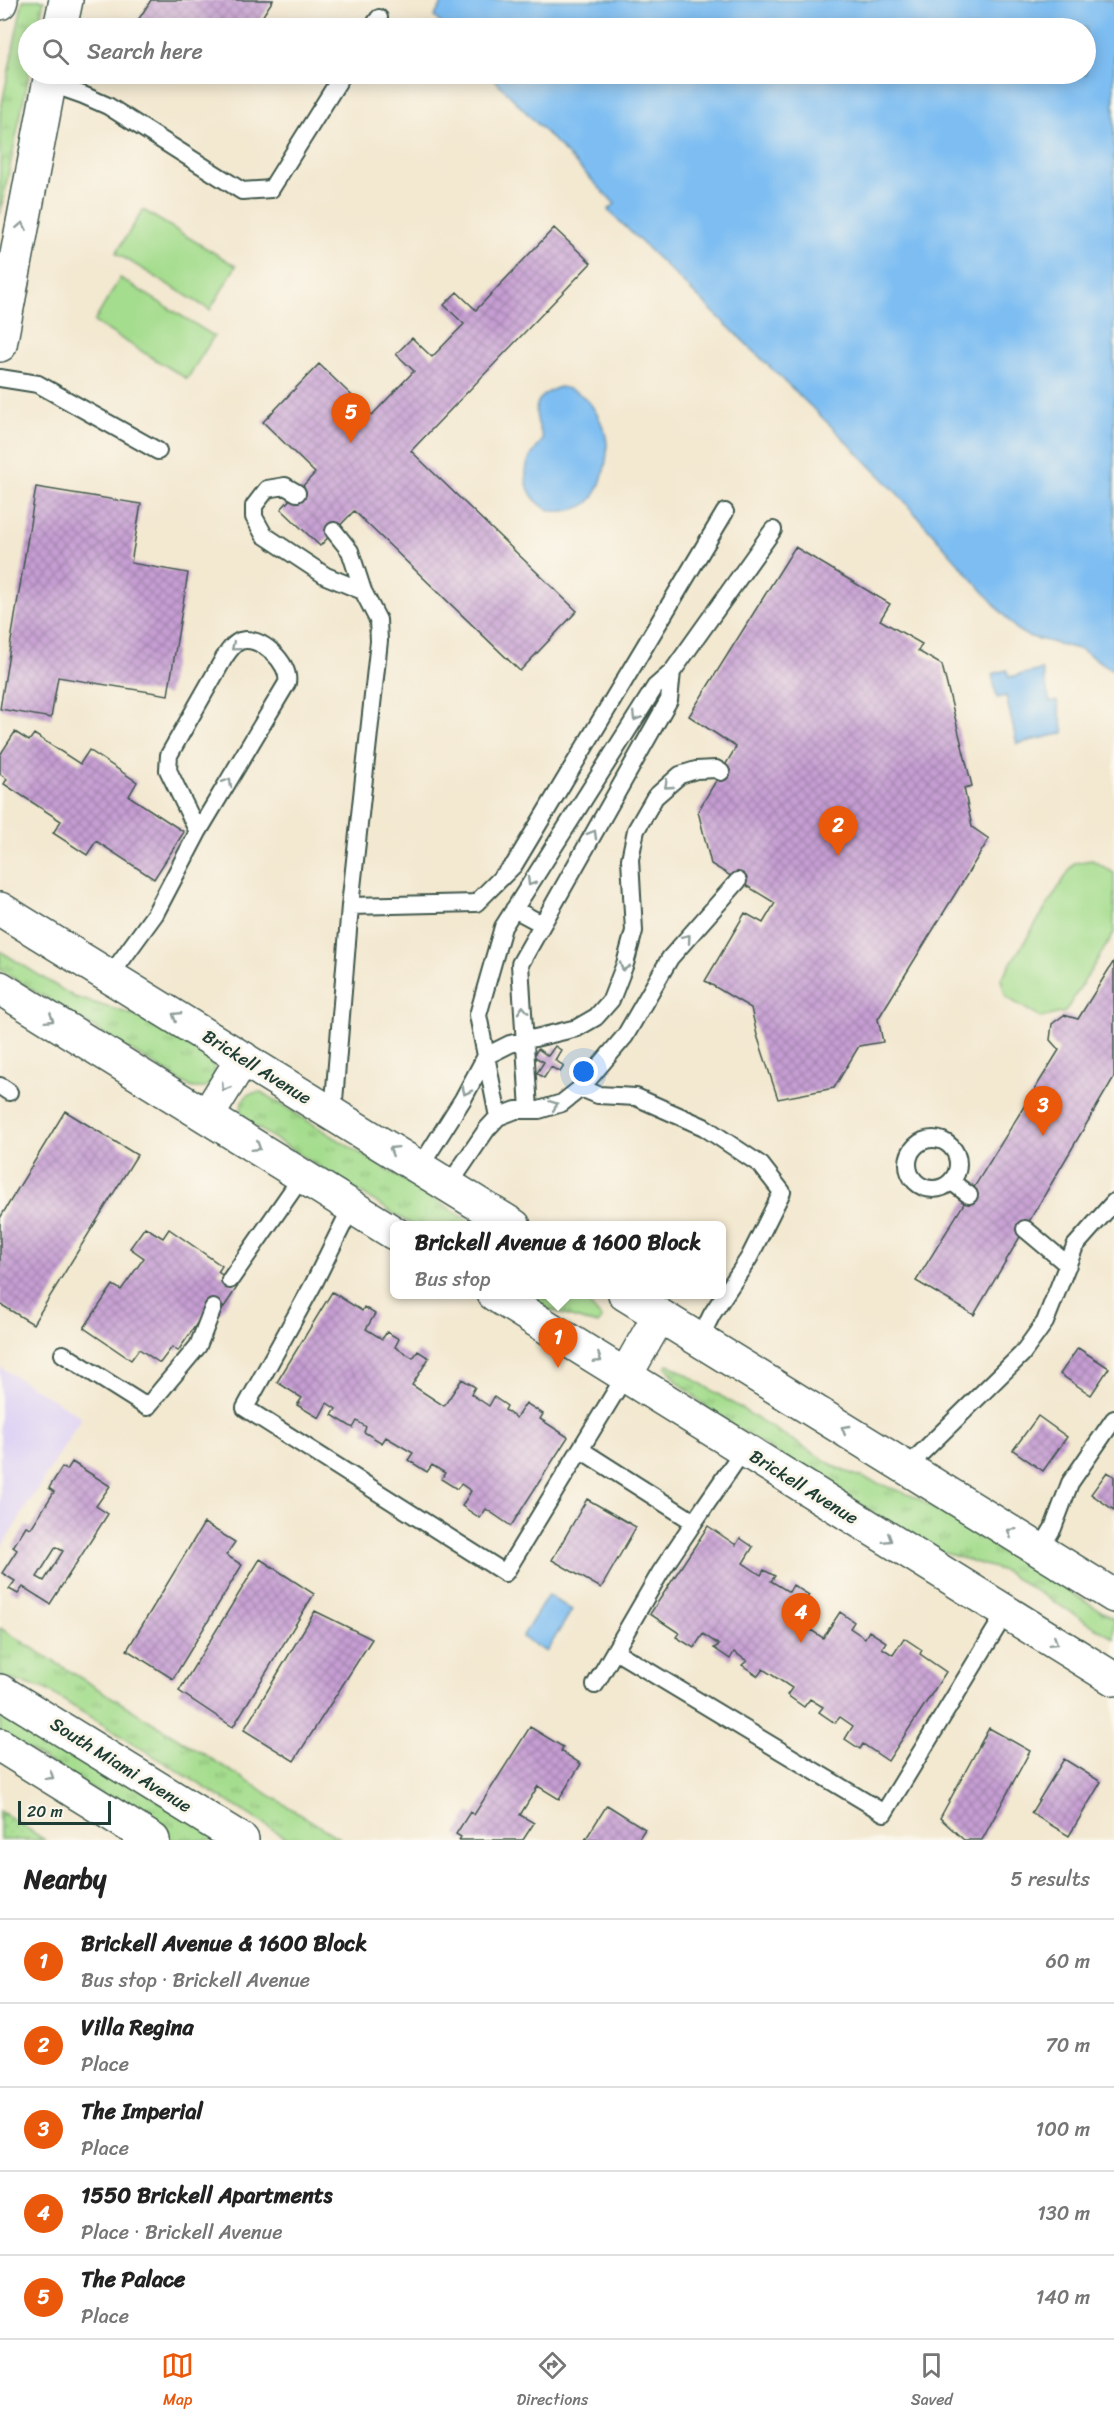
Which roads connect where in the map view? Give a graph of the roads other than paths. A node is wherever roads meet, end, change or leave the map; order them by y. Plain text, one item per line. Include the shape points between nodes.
1 (66, 0) edge
2 (62, 18) edge
3 (49, 84) edge
4 (62, 84) edge
5 (337, 84) edge
6 (0, 345) edge
7 (0, 378) edge
8 (158, 451) dead end
9 (297, 493) dead end
10 (725, 512) dead end
11 (773, 530) dead end
12 (334, 531) dead end
13 (363, 591) junction
14 (672, 672) junction
15 (721, 772) dead end
16 (198, 832) junction
17 (738, 881) dead end
18 (350, 906) junction
19 (0, 909) edge
20 (514, 909) junction
21 (542, 924) junction
22 (110, 976) junction
23 (0, 988) edge
24 (525, 1039) junction
25 (486, 1056) junction
26 (243, 1058) junction
27 (581, 1088) junction
28 (529, 1110) junction
29 (333, 1113) junction
30 (207, 1116) junction
31 (498, 1117) junction
32 (420, 1167) junction
33 (303, 1175) junction
34 (952, 1182) dead end
35 (449, 1185) junction
36 (969, 1195) dead end
37 (1114, 1202) edge
38 (352, 1206) junction
39 (506, 1221) edge
40 (1025, 1229) dead end
41 (390, 1230) edge
42 (1068, 1265) junction
43 (230, 1280) dead end
44 (726, 1293) edge
45 (503, 1299) edge
46 (633, 1299) edge
47 (722, 1299) edge
48 (213, 1308) dead end
49 (659, 1316) junction
50 (699, 1340) junction
51 (63, 1354) dead end
52 (625, 1376) junction
53 (1114, 1419) edge
54 (744, 1449) junction
55 (581, 1450) junction
56 (908, 1467) junction
57 (694, 1522) junction
58 (1040, 1550) junction
59 (1114, 1596) edge
60 (1006, 1612) junction
61 (615, 1651) junction
62 (1114, 1679) edge
63 (595, 1685) dead end
64 (0, 1690) edge
65 (0, 1745) edge
66 (153, 1840) edge
67 (242, 1840) edge

1 - 2 main road
6 -> 3 main road
4 - 5 lane via 108,106 242,191 271,189
7 - 8 lane via 38,384
9 - 13 lane via 285,486 267,489 254,506 254,518 264,534 326,576
10 - 18 lane via 514,865 476,903
11 - 14 lane
12 - 13 lane via 350,551
13 - 18 lane via 378,620 379,641
14 -> 20 lane via 655,687
21 -> 14 lane via 669,700
15 -> 24 lane via 696,770 680,775 655,797 636,830 630,859 634,931 612,1000 596,1017 577,1028
16 -> 16 lane via 287,682 288,671 280,658 247,640 234,645 224,658 169,755 168,770
16 - 22 lane via 155,914
27 -> 17 lane via 625,1036 669,958
18 - 29 lane
19 - 22 main road, Brickell Avenue
20 - 21 lane
20 - 25 lane via 503,927 478,1015
24 -> 21 lane via 520,964
26 -> 22 main road, Brickell Avenue
23 -> 30 main road
24 - 25 lane
24 - 28 lane
25 - 31 lane
25 -> 32 lane
26 - 29 main road, Brickell Avenue
26 -> 30 main road
28 -> 27 lane via 562,1103
27 - 44 lane via 598,1095 636,1097 704,1127 761,1165 782,1191 749,1258
28 - 31 lane
32 -> 29 main road, Brickell Avenue
30 -> 33 main road
31 - 35 lane
32 - 35 main road, Brickell Avenue
33 - 38 main road
33 - 43 lane
34 - 36 lane
35 - 39 main road, Brickell Avenue
37 - 42 lane via 1075,1246
38 - 41 main road
38 - 55 lane via 245,1408 505,1573
40 - 42 lane
42 - 56 lane via 1045,1322 1022,1354
45 -> 52 main road, Brickell Avenue
46 - 49 main road
47 - 50 lane
48 - 51 lane via 198,1346 147,1407
49 - 50 main road
49 - 52 main road
56 -> 50 main road
52 - 54 main road, Brickell Avenue
52 - 55 lane
53 - 58 lane via 1070,1483
54 - 57 lane
54 -> 60 main road, Brickell Avenue
55 - 57 lane
58 -> 56 main road
57 - 61 lane
58 - 59 main road
60 - 61 lane via 884,1813
60 -> 62 main road, Brickell Avenue
61 - 63 lane
64 - 67 main road, South Miami Avenue
65 -> 66 main road

